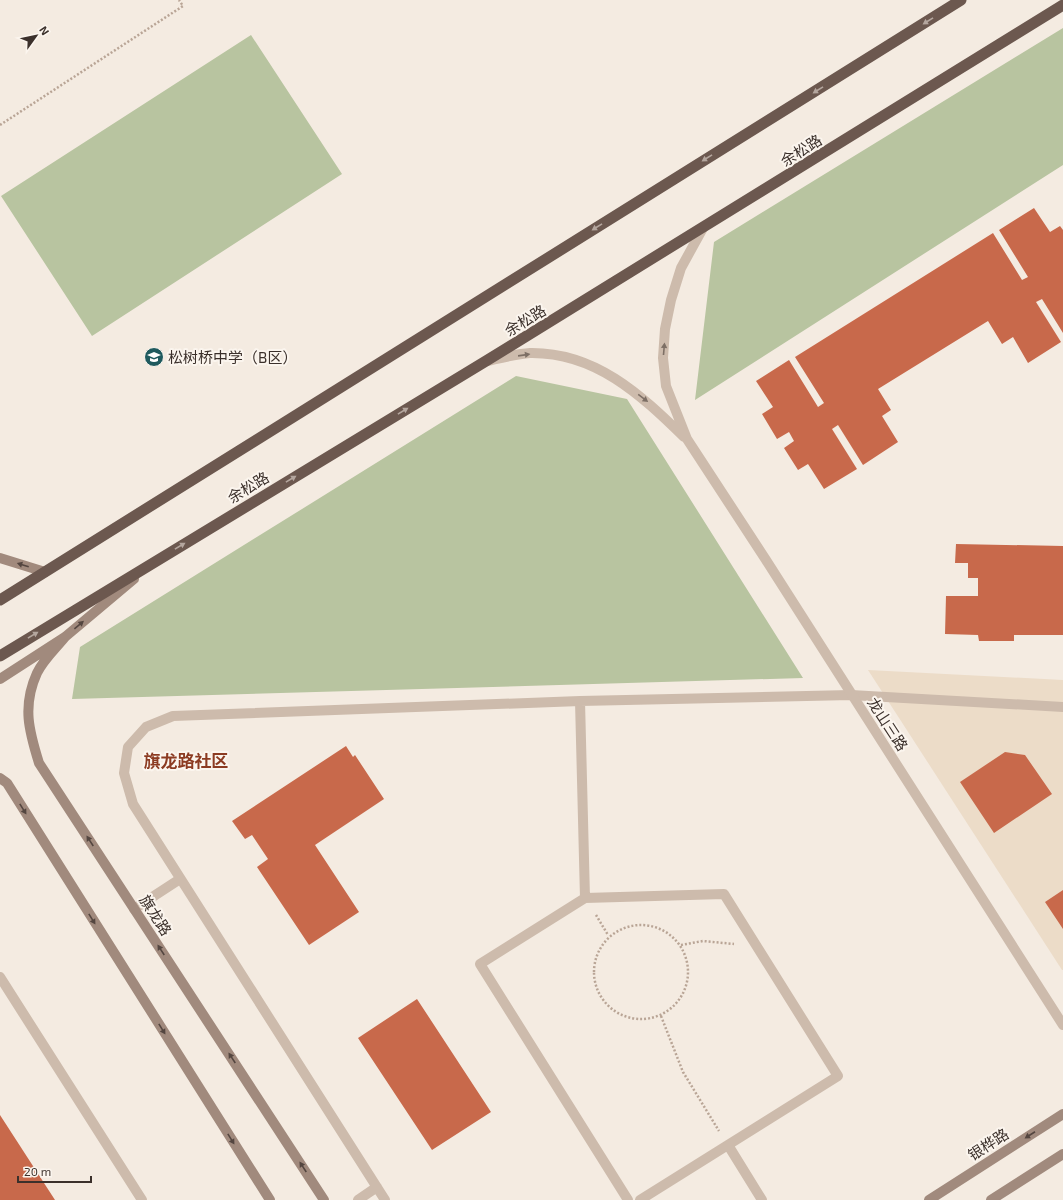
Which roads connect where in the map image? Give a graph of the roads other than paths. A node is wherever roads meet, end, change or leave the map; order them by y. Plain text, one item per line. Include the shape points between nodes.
1 (961, 0) edge
2 (1063, 5) edge
3 (703, 228) junction
4 (486, 361) junction
5 (687, 439) junction
6 (0, 558) edge
7 (157, 560) junction
8 (45, 572) junction
9 (0, 600) edge
10 (65, 637) junction
11 (0, 656) edge
12 (0, 679) edge
13 (851, 695) junction
14 (580, 701) junction
15 (1063, 706) edge
16 (0, 778) edge
17 (180, 879) junction
18 (585, 898) junction
19 (134, 909) junction
20 (0, 977) edge
21 (1063, 1025) edge
22 (1063, 1114) edge
23 (728, 1145) junction
24 (1063, 1154) edge
25 (377, 1188) junction
26 (142, 1200) edge
27 (270, 1200) edge
28 (324, 1200) edge
29 (358, 1200) edge
30 (385, 1200) edge
31 (628, 1200) edge
32 (640, 1200) edge
33 (762, 1200) edge
34 (929, 1200) edge
35 (991, 1200) edge

1 -> 8 highway
2 - 3 highway, 余松路
3 - 4 highway, 余松路
5 -> 3 street via 666,386 663,358 665,329 681,268
4 -> 5 street via 529,353 581,360 646,400
7 -> 4 highway, 余松路
5 - 13 street, 龙山三路
8 -> 6 main road
10 -> 7 main road
11 -> 7 highway, 余松路
8 - 9 highway
10 - 12 main road
19 -> 10 main road, 旗龙路 via 39,763 29,731 28,700 37,672
13 - 14 street
13 - 15 street
13 - 21 street, 龙山三路
14 - 17 street via 173,716 146,726 128,747 124,773 133,804
14 - 18 street
16 -> 27 main road via 6,783
17 - 19 street
17 - 25 street
18 - 23 street via 724,894 838,1076
18 - 31 street via 480,964
28 -> 19 main road, 旗龙路
20 - 26 street
22 -> 34 main road, 银桦路
23 - 32 street
23 - 33 street
24 - 35 main road
25 - 29 street
25 - 30 street

